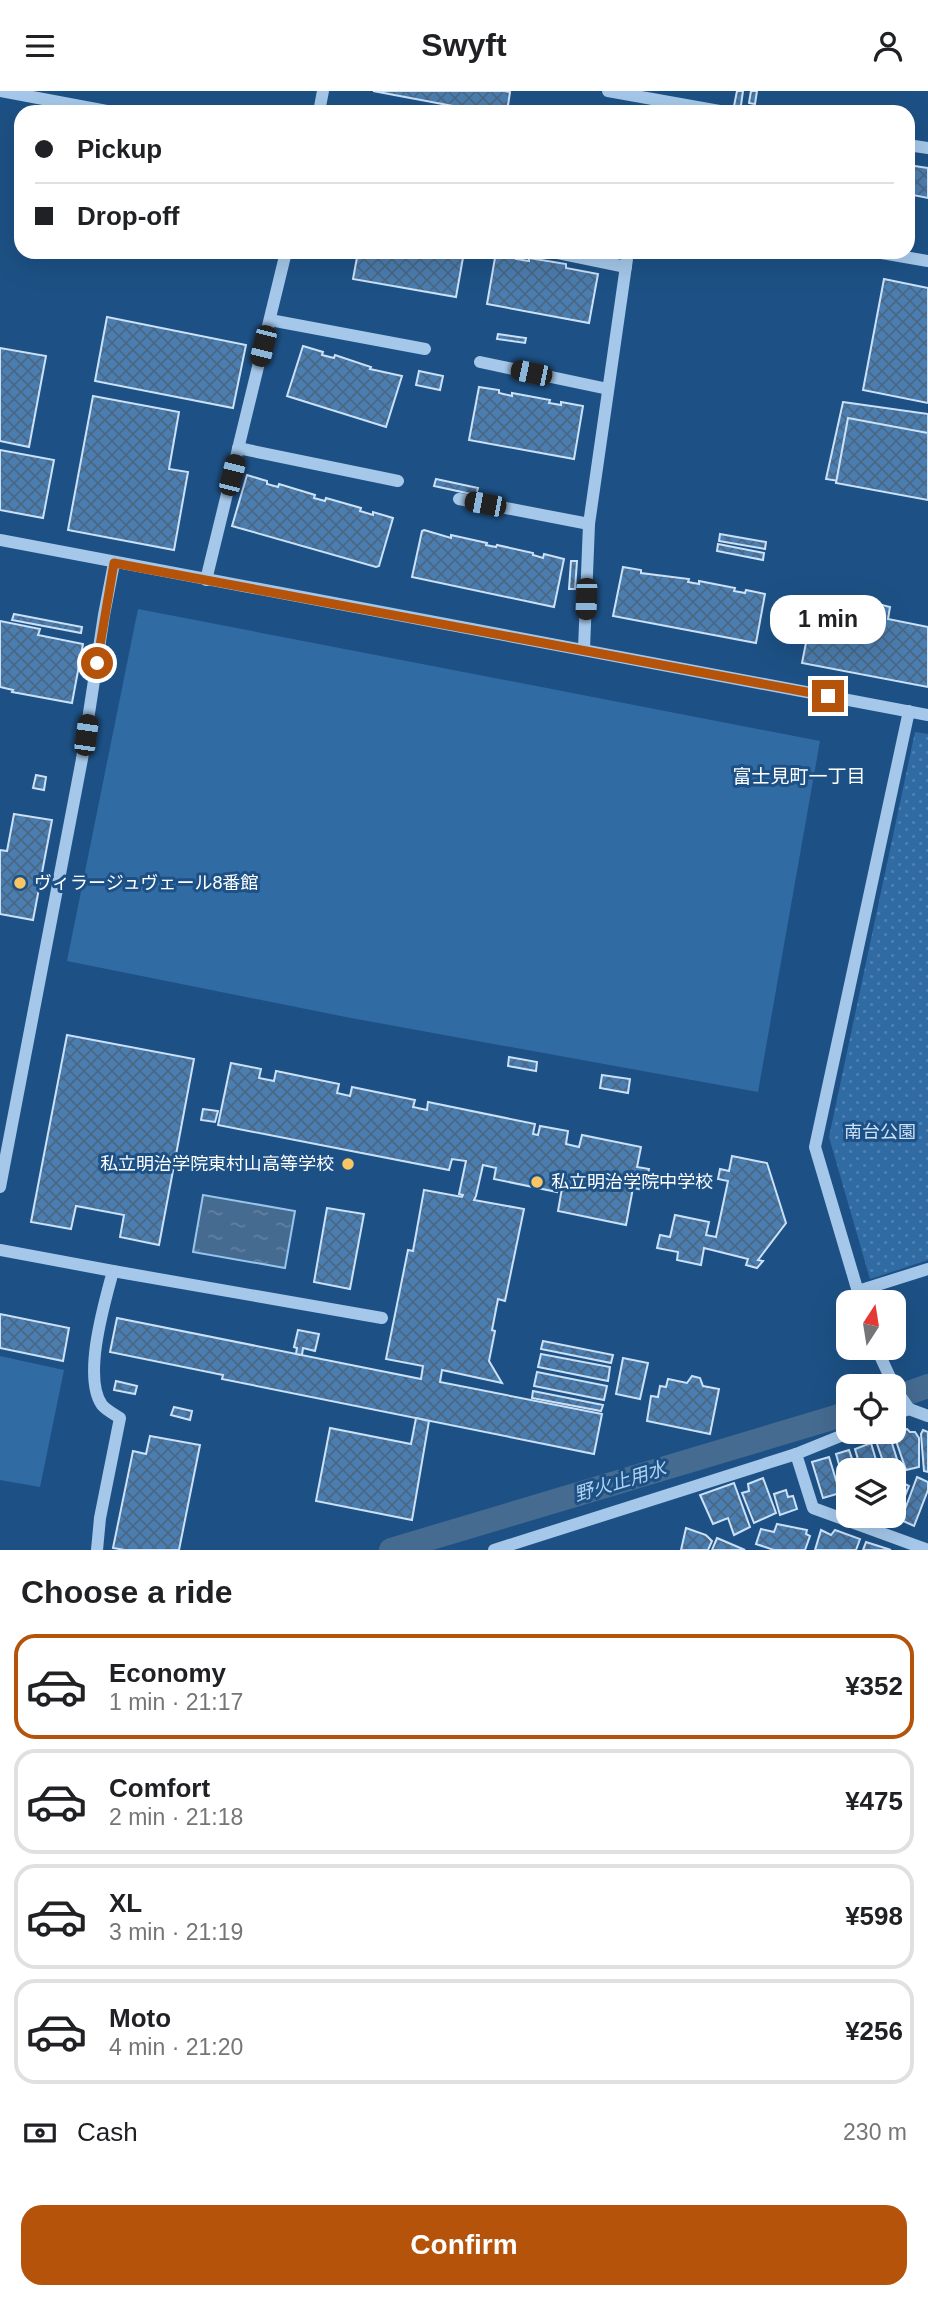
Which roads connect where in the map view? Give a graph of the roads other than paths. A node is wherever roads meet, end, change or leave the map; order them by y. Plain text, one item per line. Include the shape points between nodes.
1 (1, 91) edge
2 (608, 91) edge
3 (75, 105) edge
4 (686, 105) edge
5 (284, 259) edge
6 (587, 259) edge
7 (627, 259) edge
8 (626, 267) junction
9 (270, 320) junction
10 (425, 349) dead end
11 (480, 362) dead end
12 (608, 389) junction
13 (238, 448) junction
14 (398, 481) dead end
15 (459, 499) dead end
16 (589, 524) junction
17 (0, 540) edge
18 (114, 563) junction
19 (206, 580) junction
20 (584, 649) junction
21 (909, 711) junction
22 (928, 715) edge
23 (0, 1183) edge
24 (0, 1250) edge
25 (928, 1269) edge
26 (113, 1271) junction
27 (858, 1290) edge
28 (877, 1290) edge
29 (382, 1318) dead end
30 (906, 1406) edge
31 (928, 1416) edge
32 (836, 1438) edge
33 (796, 1454) junction
34 (97, 1550) edge
35 (494, 1550) edge
36 (928, 1550) edge

1 - 3 street
2 - 4 street
5 - 9 street
6 - 8 street
7 - 8 street
8 - 12 street
9 - 10 street
9 - 13 street
11 - 12 street
12 - 16 street
13 - 14 street
13 - 19 street
15 - 16 street
16 - 20 street
17 - 18 street
18 - 19 street
18 - 23 street via 80,770
19 - 20 street
20 - 21 street
21 - 22 street
21 - 27 street via 815,1147
24 - 26 street
25 - 28 street
26 - 29 street
26 - 34 street via 98,1327 93,1376 102,1404 120,1418
30 - 31 street
32 - 33 street
33 - 35 street
33 - 36 street via 813,1508

